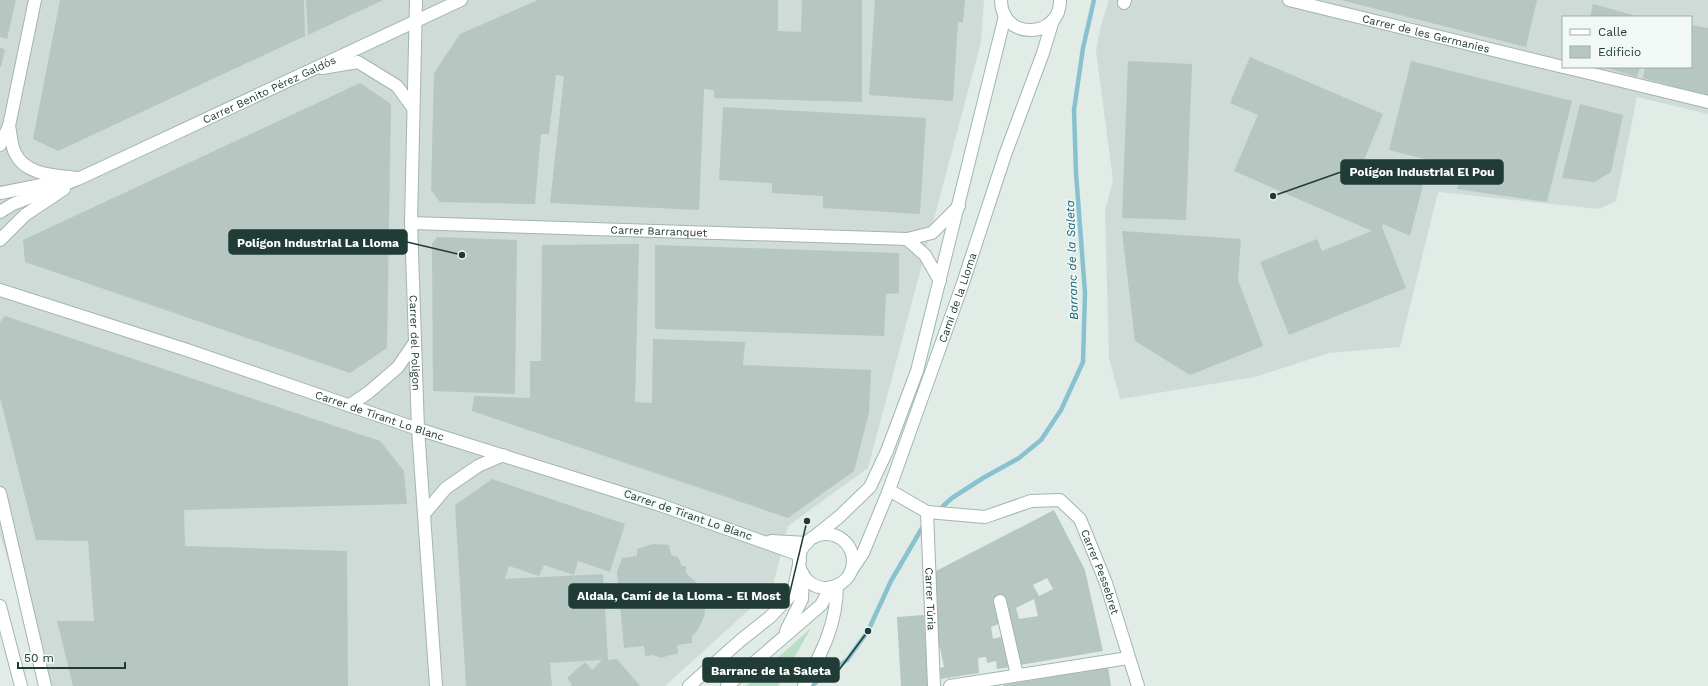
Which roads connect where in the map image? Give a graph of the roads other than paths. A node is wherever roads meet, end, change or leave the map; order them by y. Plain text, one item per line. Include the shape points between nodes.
1 (35, 0) edge
2 (416, 0) edge
3 (460, 0) edge
4 (1001, 0) edge
5 (1289, 0) edge
6 (1060, 1) edge
7 (1005, 16) junction
8 (415, 20) junction
9 (1053, 20) junction
10 (1562, 67) edge
11 (1567, 68) edge
12 (309, 70) junction
13 (1708, 102) edge
14 (413, 108) junction
15 (9, 126) junction
16 (0, 145) edge
17 (78, 179) junction
18 (0, 193) edge
19 (959, 206) junction
20 (0, 212) edge
21 (411, 223) junction
22 (907, 239) junction
23 (0, 240) edge
24 (940, 281) junction
25 (0, 290) edge
26 (415, 342) junction
27 (350, 405) junction
28 (418, 428) junction
29 (504, 455) junction
30 (890, 490) junction
31 (0, 493) edge
32 (927, 512) junction
33 (424, 514) junction
34 (760, 540) junction
35 (810, 540) junction
36 (800, 558) junction
37 (851, 571) junction
38 (803, 574) junction
39 (834, 586) junction
40 (1000, 601) dead end
41 (0, 606) edge
42 (784, 636) junction
43 (1128, 658) junction
44 (1017, 676) junction
45 (21, 686) edge
46 (45, 686) edge
47 (436, 686) edge
48 (689, 686) edge
49 (727, 686) edge
50 (804, 686) edge
51 (934, 686) edge
52 (950, 686) edge
53 (1138, 686) edge

1 - 15 street
2 - 8 street, Carrer del Poligon
3 - 8 street, Carrer Benito Pérez Galdós
4 - 7 street
5 - 10 street, Carrer de les Germanies
6 - 9 street, Camí de la Lloma
7 - 9 street via 1015,26 1028,31 1042,28
7 - 19 street, Camí de la Lloma
8 - 12 street, Carrer Benito Pérez Galdós
8 - 14 street, Carrer del Poligon
9 - 30 street, Camí de la Lloma via 1044,53 1005,155
11 - 13 street, Carrer de les Germanies
12 - 14 street via 358,62 397,86
12 - 17 street, Carrer Benito Pérez Galdós
14 - 21 street, Carrer del Poligon
15 - 16 street
15 - 17 street via 15,154 24,164 37,172
17 - 18 street, Carrer Benito Pérez Galdós
17 - 20 street, Carrer Benito Pérez Galdós via 13,204
17 - 23 street, Carrer Benito Pérez Galdós via 24,215
19 - 22 street, Carrer Barranquet via 932,233
19 - 24 street, Camí de la Lloma
21 - 22 street, Carrer Barranquet
21 - 26 street, Carrer del Poligon
22 - 24 street via 924,255
24 - 35 street, Camí de la Lloma via 917,371 887,451 870,487
25 - 27 street, Carrer de Tirant Lo Blanc
26 - 27 street via 398,367
26 - 28 street, Carrer del Poligon
27 - 28 street, Carrer de Tirant Lo Blanc
28 - 29 street, Carrer de Tirant Lo Blanc
28 - 33 street, Carrer del Poligon
29 - 33 street via 478,466 446,488
29 - 34 street, Carrer de Tirant Lo Blanc
30 - 32 street, Carrer Pessebret
30 - 37 street, Camí de la Lloma via 863,553
31 - 46 street
32 - 43 street, Carrer Pessebret via 985,517 1032,501 1060,500 1080,519 1106,583
32 - 51 street, Carrer Túria
33 - 47 street, Carrer del Poligon
34 - 35 street, Carrer de Tirant Lo Blanc
34 - 36 street, Carrer de Tirant Lo Blanc
35 - 36 street
35 - 37 street via 829,534 844,541 852,555
36 - 38 street
36 - 48 street via 793,592 770,617
37 - 39 street via 845,580
38 - 39 street via 812,584 825,588
38 - 42 street via 802,599
39 - 42 street via 821,605
39 - 50 street via 837,604 826,643
40 - 44 street
41 - 45 street
42 - 49 street
43 - 44 street
43 - 53 street, Carrer Pessebret
44 - 52 street

